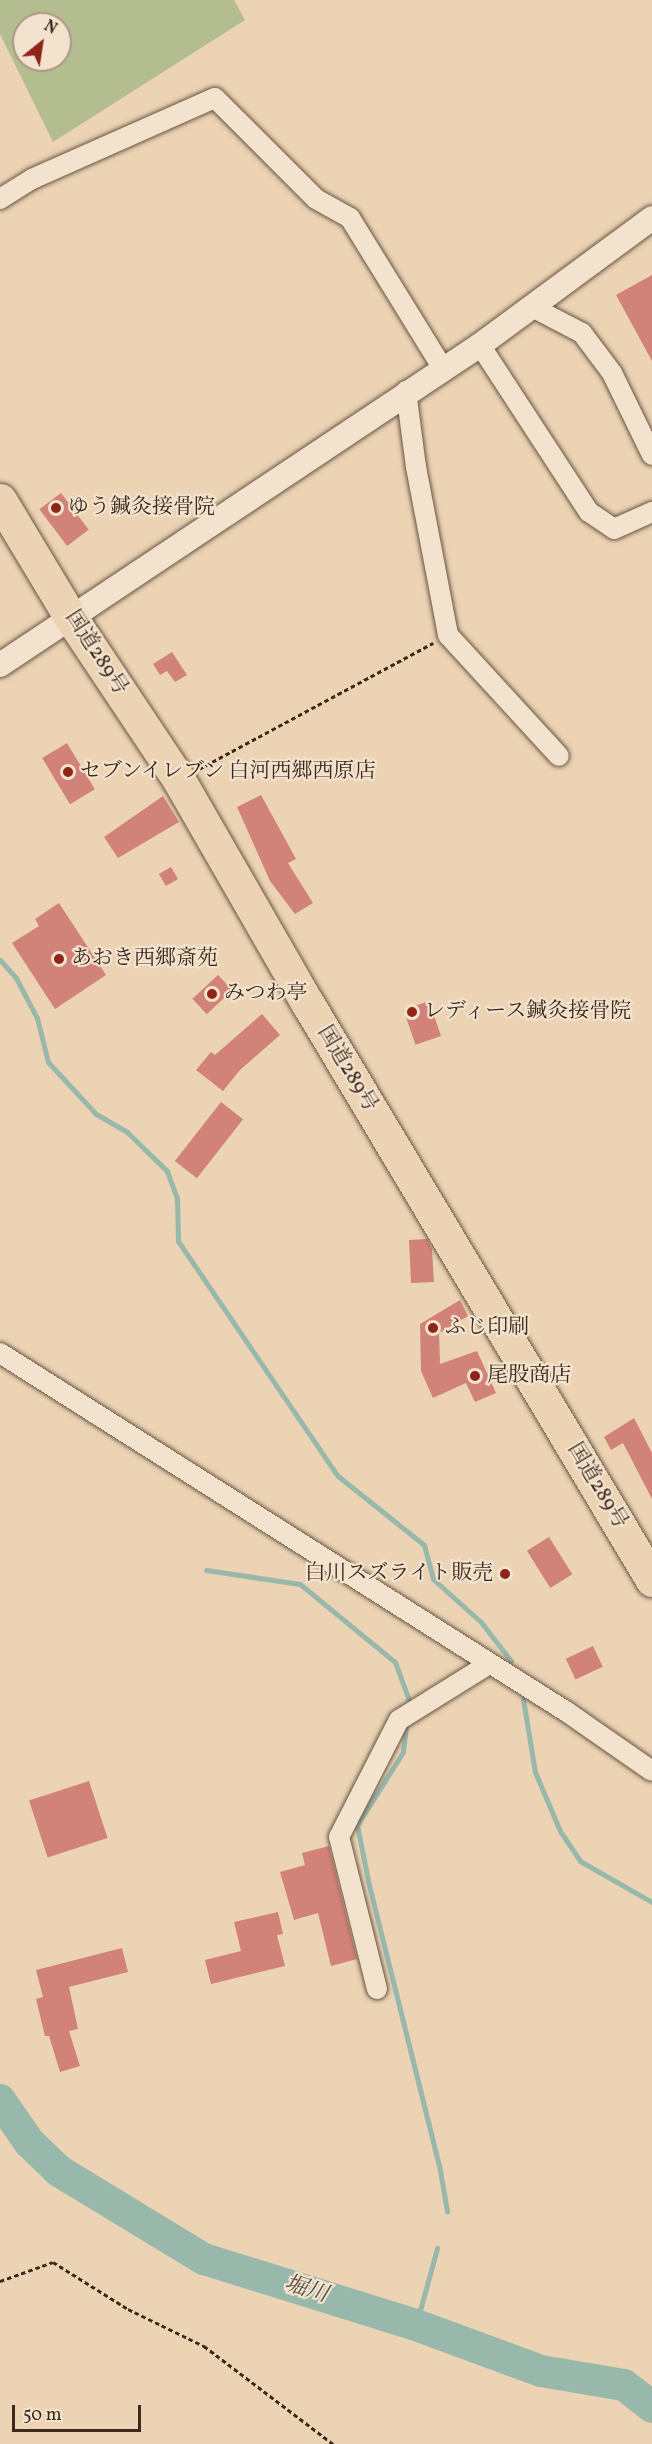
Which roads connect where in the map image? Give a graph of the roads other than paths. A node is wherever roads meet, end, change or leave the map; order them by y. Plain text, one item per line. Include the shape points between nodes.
1 (0, 199) edge
2 (652, 218) edge
3 (532, 307) junction
4 (480, 345) junction
5 (442, 367) junction
6 (406, 391) junction
7 (652, 455) edge
8 (0, 500) edge
9 (652, 512) edge
10 (71, 618) junction
11 (0, 665) edge
12 (559, 756) dead end
13 (0, 1353) edge
14 (652, 1580) edge
15 (489, 1664) junction
16 (652, 1771) edge
17 (377, 1989) dead end

1 - 5 street via 32,179 215,98 316,199 350,218
2 - 3 street
3 - 4 street
3 - 7 street via 582,333 612,373
4 - 5 street
4 - 9 street via 589,512 614,529
5 - 6 street
6 - 10 street
6 - 12 street via 416,467 448,635
8 - 10 highway, 国道289号 via 59,592
10 - 11 street
10 - 14 highway, 国道289号 via 179,780 314,1015
13 - 15 street
15 - 16 street
15 - 17 street via 399,1720 339,1837

